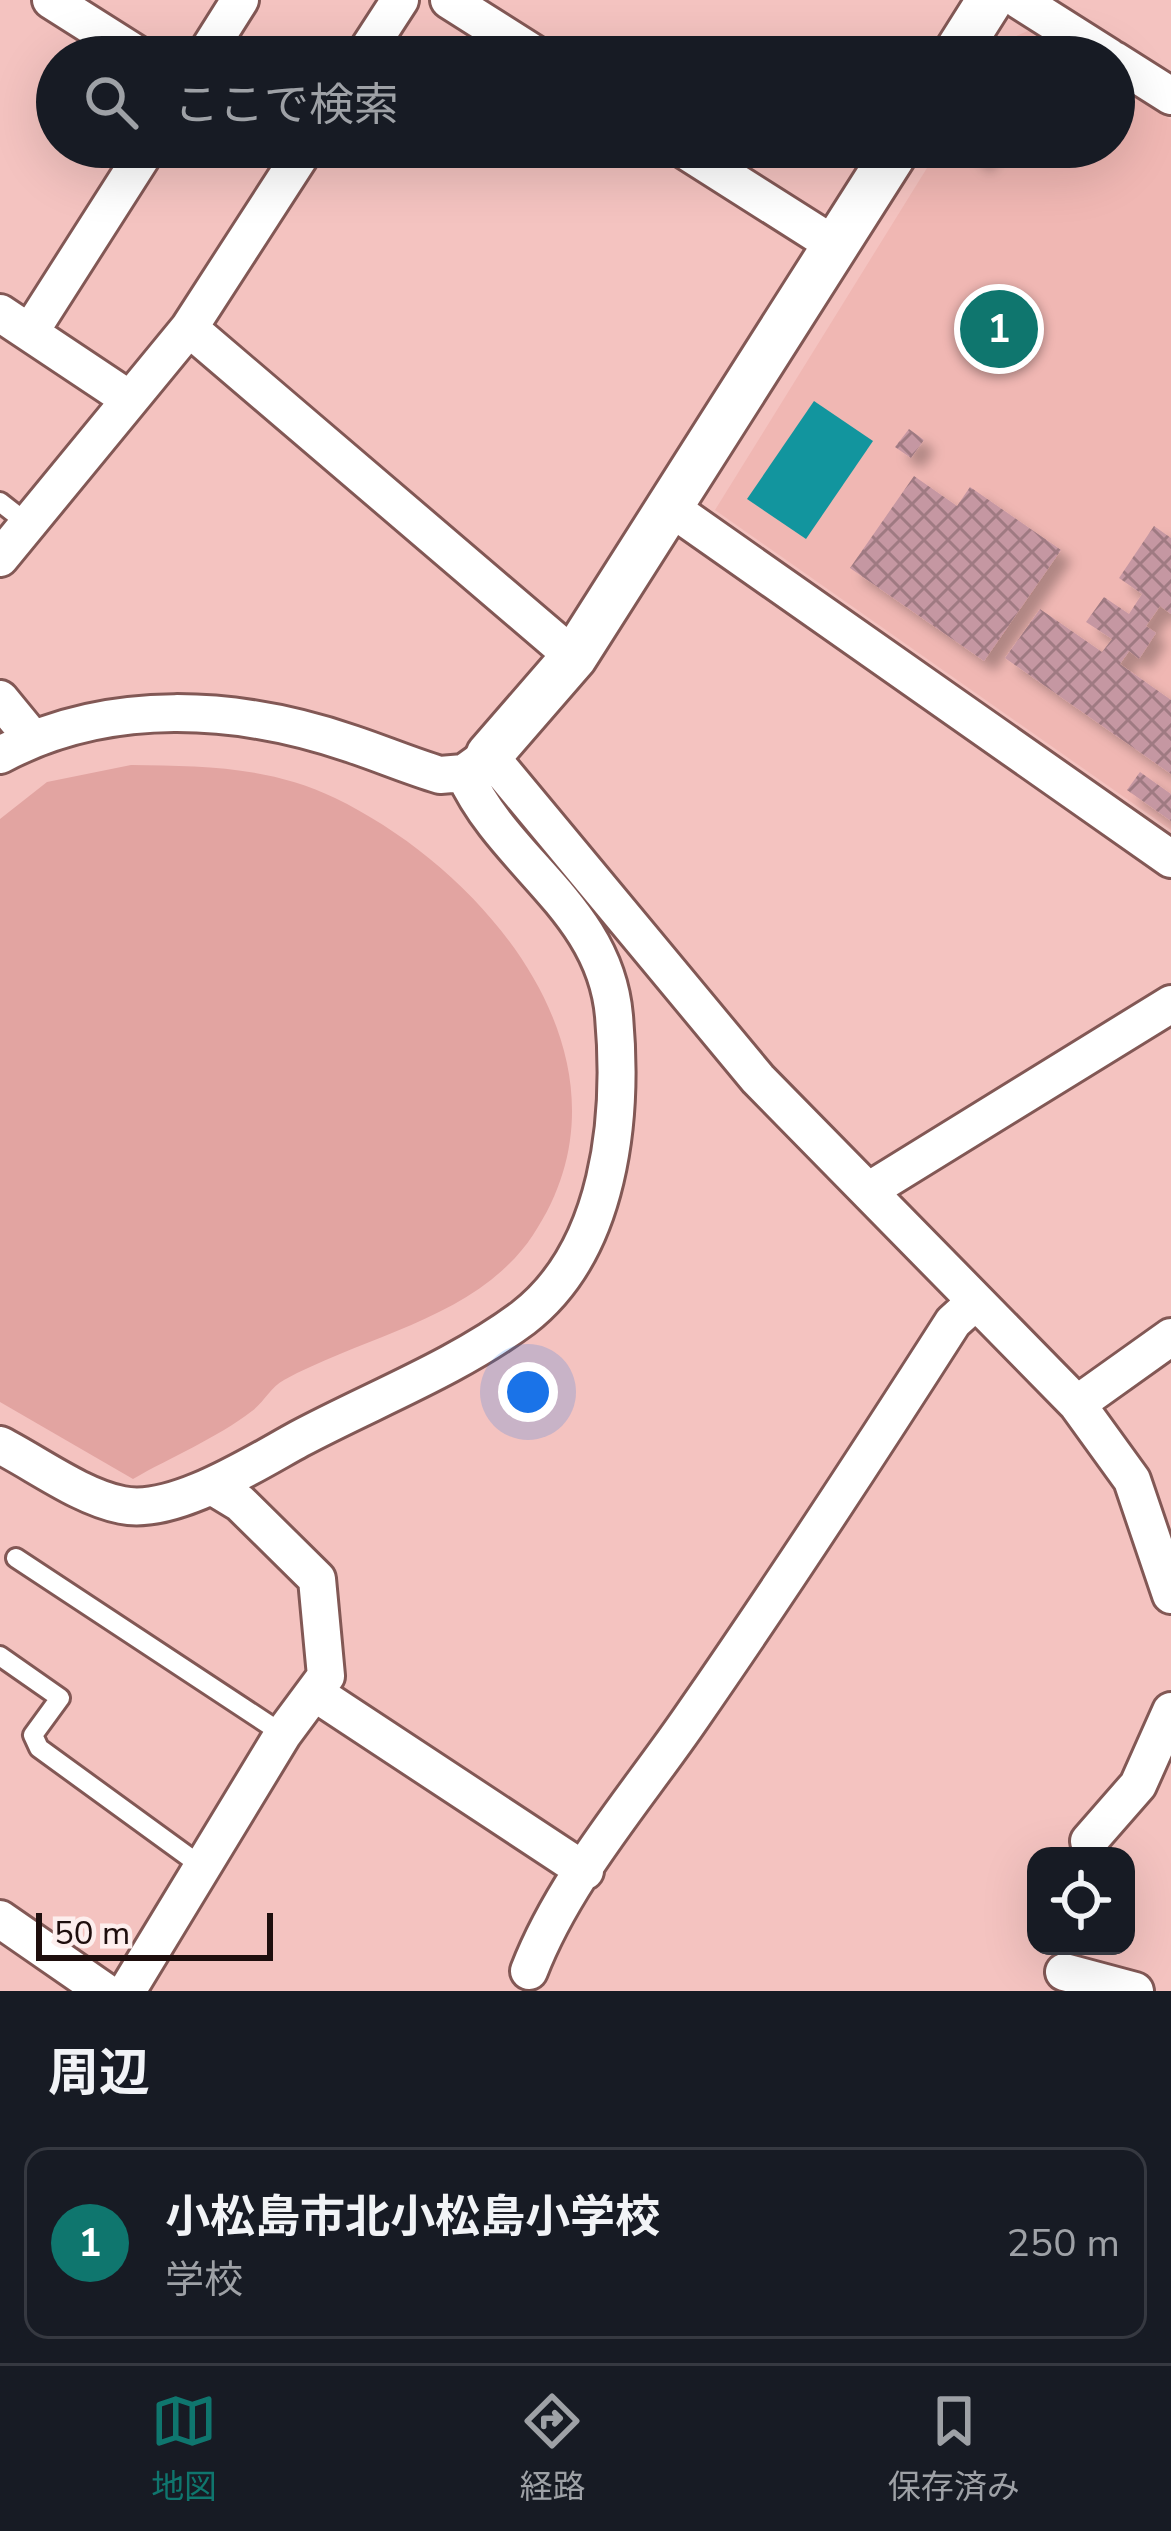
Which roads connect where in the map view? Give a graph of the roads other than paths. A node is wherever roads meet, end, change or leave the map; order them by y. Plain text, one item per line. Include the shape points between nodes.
1 (51, 0) edge
2 (240, 0) edge
3 (400, 0) edge
4 (449, 0) edge
5 (990, 0) edge
6 (1019, 0) edge
7 (108, 36) edge
8 (217, 36) edge
9 (377, 36) edge
10 (506, 36) edge
11 (967, 36) edge
12 (1077, 36) edge
13 (1135, 73) edge
14 (1171, 96) edge
15 (132, 168) edge
16 (286, 168) edge
17 (713, 168) edge
18 (885, 168) edge
19 (836, 246) junction
20 (15, 322) edge
21 (189, 328) junction
22 (129, 399) junction
23 (671, 508) junction
24 (14, 513) edge
25 (0, 558) edge
26 (574, 657) junction
27 (0, 699) edge
28 (16, 747) edge
29 (477, 764) junction
30 (1171, 859) edge
31 (1171, 1004) edge
32 (868, 1191) junction
33 (974, 1304) junction
34 (1171, 1337) edge
35 (1077, 1404) junction
36 (0, 1445) edge
37 (212, 1486) junction
38 (16, 1558) dead end
39 (1171, 1595) edge
40 (0, 1656) edge
41 (315, 1694) junction
42 (1171, 1712) edge
43 (283, 1733) junction
44 (1089, 1841) dead end
45 (204, 1868) junction
46 (585, 1871) junction
47 (0, 1919) edge
48 (1064, 1972) dead end
49 (519, 1984) edge
50 (104, 1991) edge
51 (127, 1991) edge
52 (1135, 1991) edge

1 - 7 street
2 - 8 street
3 - 9 street
4 - 10 street
5 - 11 street
6 - 12 street
13 - 14 street
15 - 20 street
16 - 21 street
17 - 19 street
18 - 19 street
19 - 23 street
20 - 22 street
21 - 22 street
21 - 26 street
22 - 24 street
23 - 26 street
23 - 30 street
24 - 25 street
26 - 29 street
27 - 28 street
28 - 29 street via 94,720 178,711 260,720 424,770
29 - 32 street
29 - 37 street via 478,804 596,942 602,962 614,1013 617,1091 599,1198 576,1252 525,1316
31 - 32 street
32 - 33 street
33 - 35 street
33 - 46 street via 953,1322
34 - 35 street
35 - 39 street via 1132,1480
36 - 37 street via 124,1506
37 - 41 street via 317,1579 328,1647
38 - 43 lane
40 - 45 lane via 60,1698 33,1736 39,1748
41 - 43 street
41 - 46 street
42 - 44 street via 1138,1784
43 - 45 street
45 - 51 street
46 - 49 street
47 - 50 street
48 - 52 street

